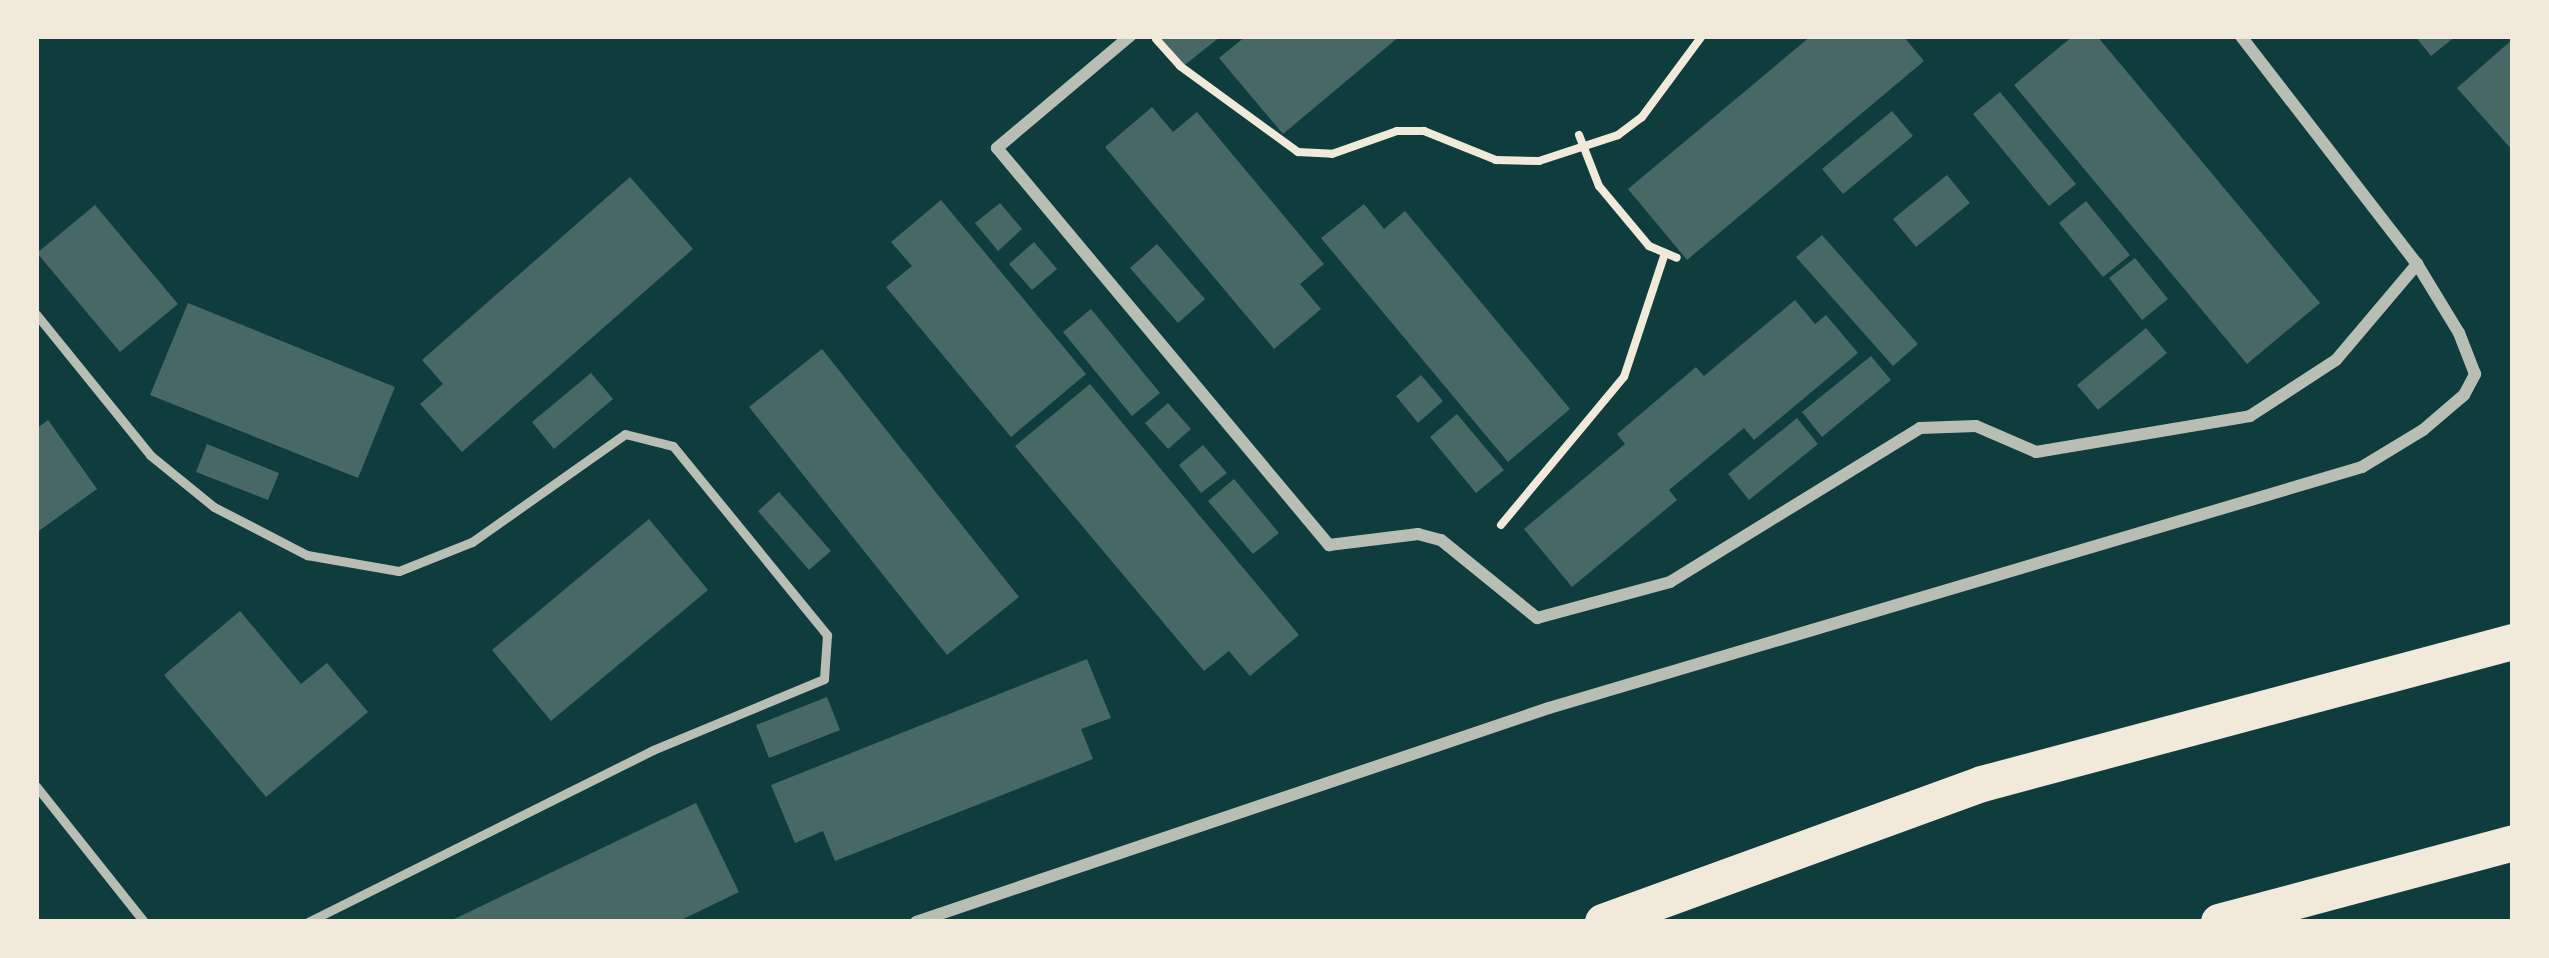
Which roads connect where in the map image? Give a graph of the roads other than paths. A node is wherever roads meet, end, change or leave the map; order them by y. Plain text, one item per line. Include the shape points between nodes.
1 (1130, 36) edge
2 (2241, 36) edge
3 (2417, 264) junction
4 (36, 314) edge
5 (2513, 642) edge
6 (36, 786) edge
7 (2513, 843) edge
8 (144, 922) edge
9 (308, 922) edge
10 (916, 922) edge
11 (1603, 922) edge
12 (2219, 922) edge

1 - 3 street via 998,148 1329,545 1418,534 1441,540 1537,618 1670,582 1920,428 1976,426 2036,452 2250,416 2336,360
2 - 3 street
3 - 10 street via 2475,374 2464,395 2423,430 2362,466 1549,708
4 - 9 lane via 150,454 214,507 307,555 399,571 472,542 625,434 673,446 827,635 824,679 653,750
5 - 11 highway via 1982,784
6 - 8 lane
7 - 12 highway

